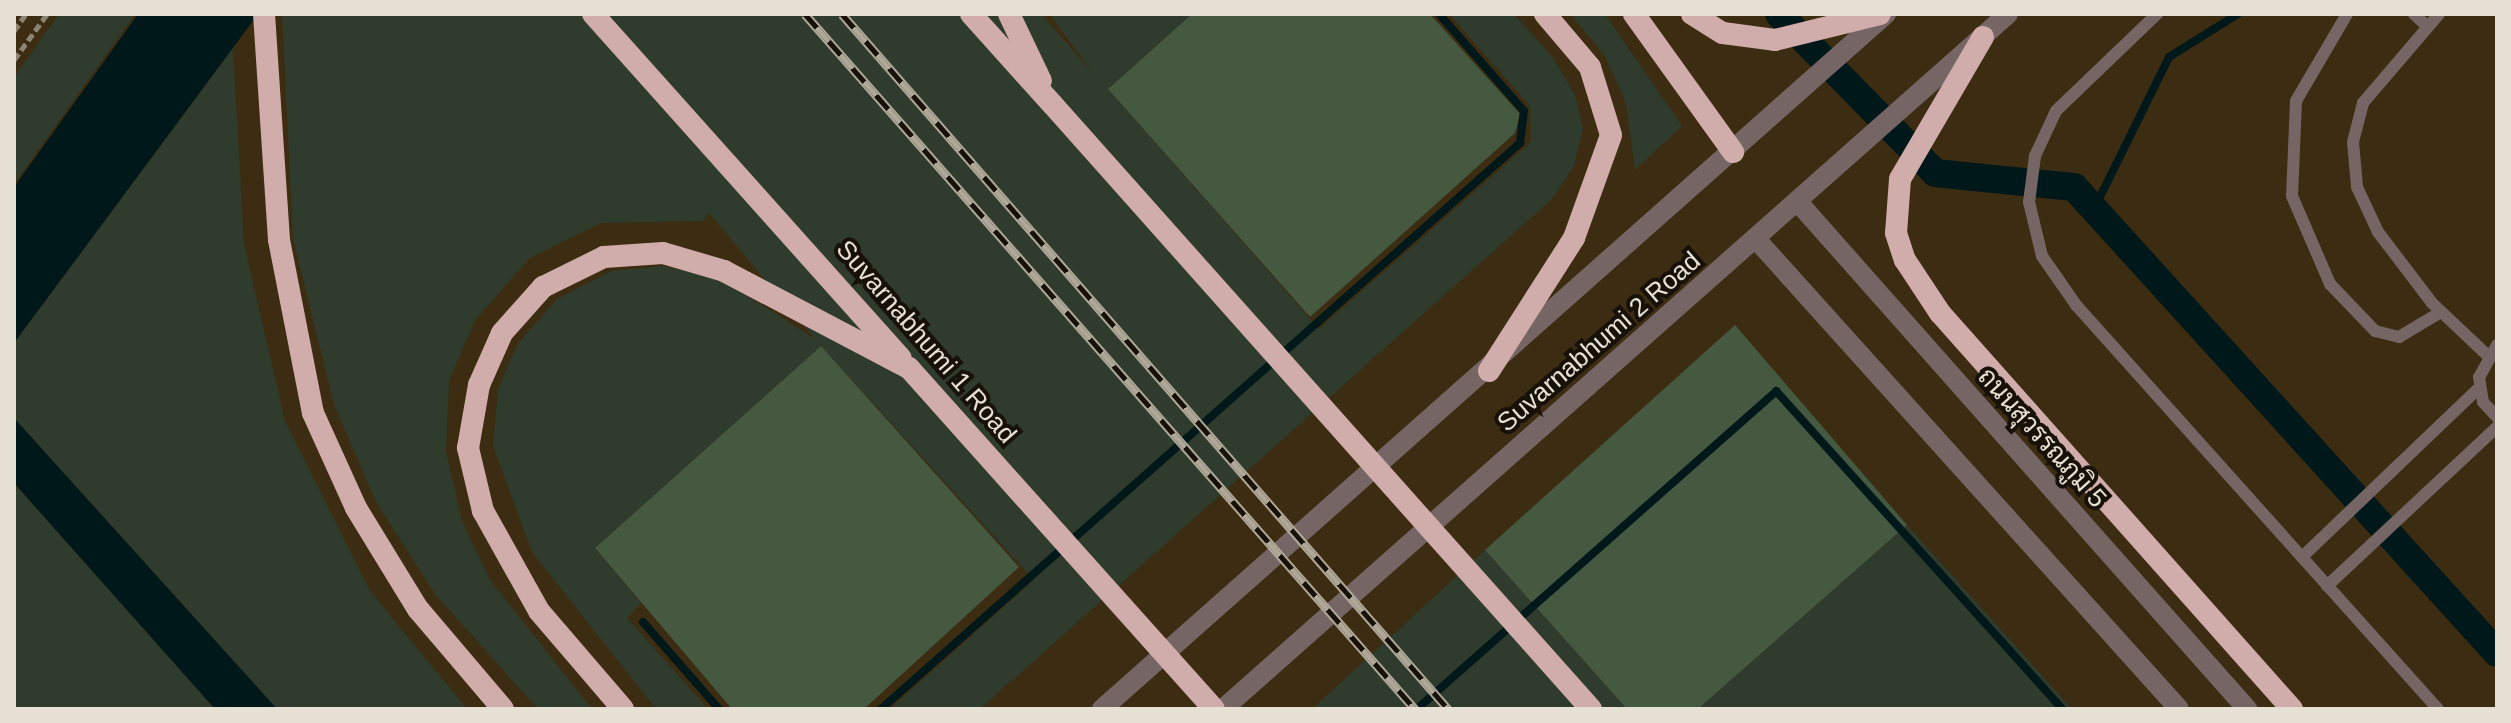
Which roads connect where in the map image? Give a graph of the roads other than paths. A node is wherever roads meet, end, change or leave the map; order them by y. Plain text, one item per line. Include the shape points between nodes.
1 (264, 14) edge
2 (593, 14) edge
3 (971, 14) edge
4 (1009, 14) edge
5 (1545, 14) edge
6 (1634, 14) edge
7 (1692, 14) edge
8 (1880, 14) edge
9 (1886, 14) edge
10 (2008, 14) edge
11 (2157, 14) edge
12 (2347, 14) edge
13 (2414, 14) edge
14 (2439, 14) edge
15 (2426, 25) junction
16 (1983, 37) junction
17 (1053, 105) junction
18 (1733, 152) junction
19 (1797, 201) junction
20 (1756, 239) junction
21 (2441, 312) junction
22 (2497, 345) edge
23 (2487, 355) junction
24 (909, 368) junction
25 (1489, 371) junction
26 (2479, 388) junction
27 (2497, 417) edge
28 (2497, 427) edge
29 (2302, 557) junction
30 (2327, 586) junction
31 (503, 709) edge
32 (623, 709) edge
33 (1102, 709) edge
34 (1214, 709) edge
35 (1223, 709) edge
36 (1591, 709) edge
37 (2179, 709) edge
38 (2247, 709) edge
39 (2292, 709) edge
40 (2438, 709) edge

1 - 31 highway via 279,240 313,413 356,508 418,609
2 - 24 highway, Suvarnabhumi 1 Road
3 - 17 highway
4 - 17 highway
5 - 25 highway via 1590,67 1611,135 1574,238
6 - 18 highway
7 - 8 highway via 1723,33 1775,40
9 - 18 street, Suvarnabhumi 2 Road
10 - 16 street, Suvarnabhumi 2 Road
11 - 29 lane via 2096,67 2045,133 2029,202 2042,256 2076,305
12 - 21 lane via 2296,101 2289,141 2300,222 2330,284 2375,331 2399,337
13 - 15 lane
14 - 15 lane
15 - 21 lane via 2363,103 2353,142 2357,187 2378,232
16 - 19 street, Suvarnabhumi 2 Road
16 - 39 highway via 1900,179 1896,233 1905,260 1940,313
17 - 36 highway, bridge
18 - 25 street, Suvarnabhumi 2 Road
19 - 20 street, Suvarnabhumi 2 Road
19 - 38 street, ถนนสุวรรณภูมิ 5
20 - 35 street, Suvarnabhumi 2 Road
20 - 37 street
21 - 23 lane
22 - 23 lane
23 - 26 lane
24 - 32 highway via 737,277 663,253 604,257 543,287 502,333 479,385 468,448 483,511 510,564 594,680
24 - 34 highway, Suvarnabhumi 1 Road, bridge
25 - 33 street, Suvarnabhumi 2 Road
26 - 27 lane
26 - 29 lane
28 - 30 lane
29 - 30 lane
30 - 40 lane

